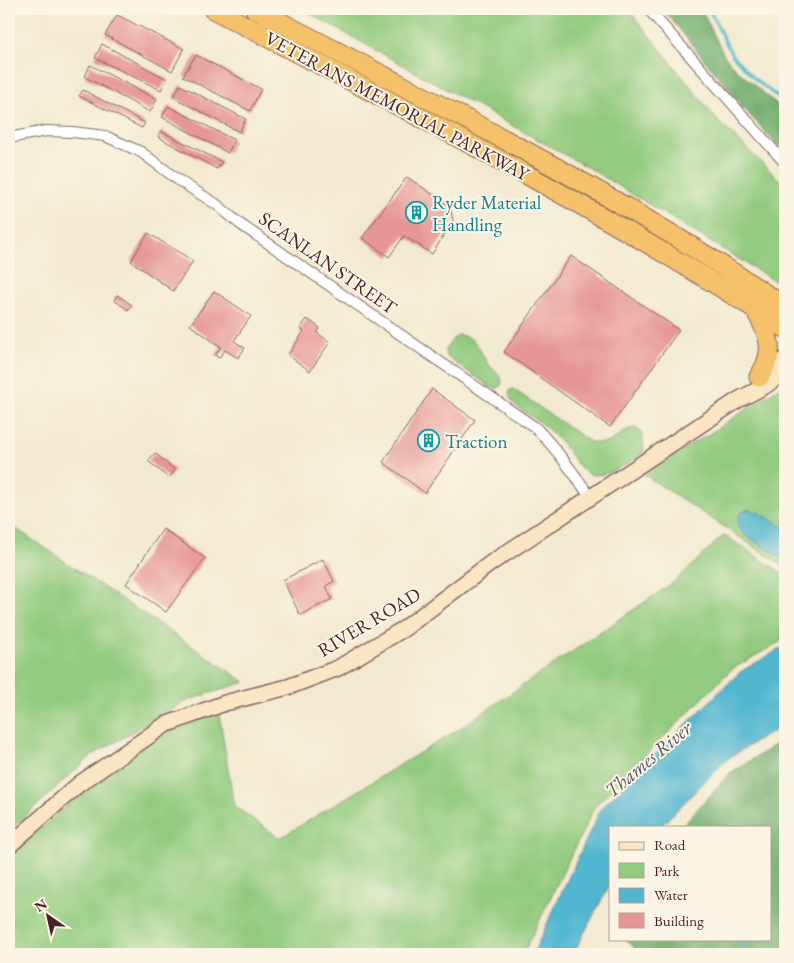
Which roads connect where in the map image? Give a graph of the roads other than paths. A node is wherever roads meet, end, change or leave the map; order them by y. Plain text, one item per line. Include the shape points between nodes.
1 (213, 9) edge
2 (255, 9) edge
3 (648, 9) edge
4 (9, 138) edge
5 (785, 163) edge
6 (785, 307) edge
7 (754, 308) junction
8 (785, 328) edge
9 (785, 359) edge
10 (785, 372) edge
11 (760, 377) junction
12 (738, 400) junction
13 (591, 498) junction
14 (9, 846) edge

1 - 7 highway, VETERANS MEMORIAL PARKWAY via 511,165 653,245
2 - 6 highway, VETERANS MEMORIAL PARKWAY via 484,128 656,224
3 - 5 street
4 - 13 street, SCANLAN STREET via 46,131 73,132 106,136 140,152 536,428
7 - 8 highway, VETERANS MEMORIAL PARKWAY
7 - 11 highway via 767,332 770,347 766,367
9 - 11 street, RIVER ROAD
10 - 12 street, RIVER ROAD
11 - 12 street, RIVER ROAD
12 - 13 street, RIVER ROAD
13 - 14 street, RIVER ROAD via 490,563 405,628 338,668 288,687 226,702 165,725 79,784

